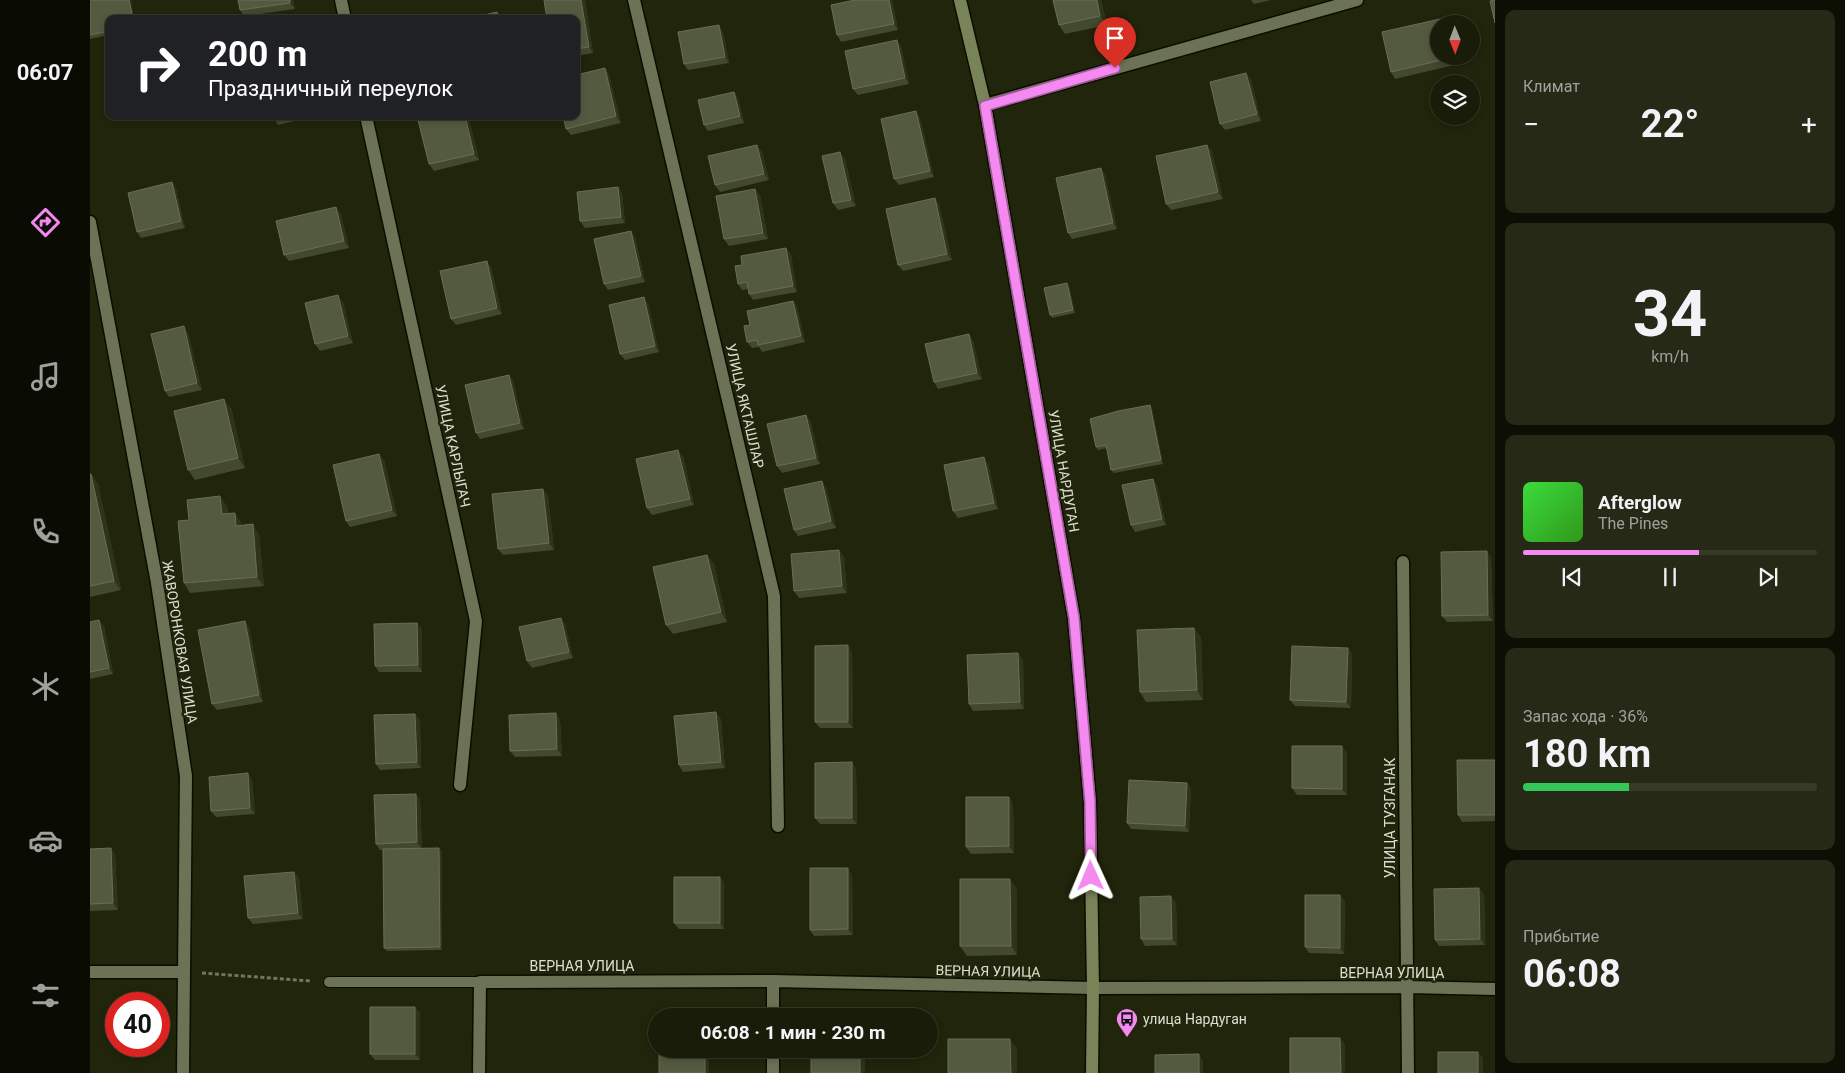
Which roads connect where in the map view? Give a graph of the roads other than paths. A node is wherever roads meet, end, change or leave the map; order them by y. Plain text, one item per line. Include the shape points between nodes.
1 (341, 0) edge
2 (634, 0) edge
3 (960, 0) edge
4 (1357, 0) edge
5 (344, 15) edge
6 (985, 106) junction
7 (367, 120) edge
8 (90, 222) edge
9 (1403, 562) dead end
10 (460, 785) dead end
11 (778, 826) dead end
12 (90, 972) edge
13 (184, 972) junction
14 (773, 981) junction
15 (329, 982) road end
16 (480, 982) junction
17 (1407, 987) junction
18 (1093, 988) junction
19 (1495, 989) edge
20 (773, 1008) edge
21 (773, 1058) edge
22 (183, 1073) edge
23 (479, 1073) edge
24 (773, 1073) edge
25 (1092, 1073) edge
26 (1408, 1073) edge

1 - 5 street
2 - 11 street, УЛИЦА ЯКТАШЛАР via 774,596
3 - 6 street, УЛИЦА НАРДУГАН
4 - 6 street
6 - 18 street, УЛИЦА НАРДУГАН via 1074,618 1090,802
7 - 10 street, УЛИЦА КАРЛЫГАЧ via 476,621
8 - 13 street, ЖАВОРОНКОВАЯ УЛИЦА via 156,583 186,776
9 - 17 street, УЛИЦА ТУЗГАНАК
12 - 13 street
13 - 22 street, ЖАВОРОНКОВАЯ УЛИЦА
14 - 16 street, ВЕРНАЯ УЛИЦА
14 - 18 street, ВЕРНАЯ УЛИЦА
14 - 20 street
15 - 16 lane
16 - 23 street
17 - 18 street, ВЕРНАЯ УЛИЦА
17 - 19 street, ВЕРНАЯ УЛИЦА
17 - 26 street, УЛИЦА ТУЗГАНАК
18 - 25 street, УЛИЦА НАРДУГАН
21 - 24 street

